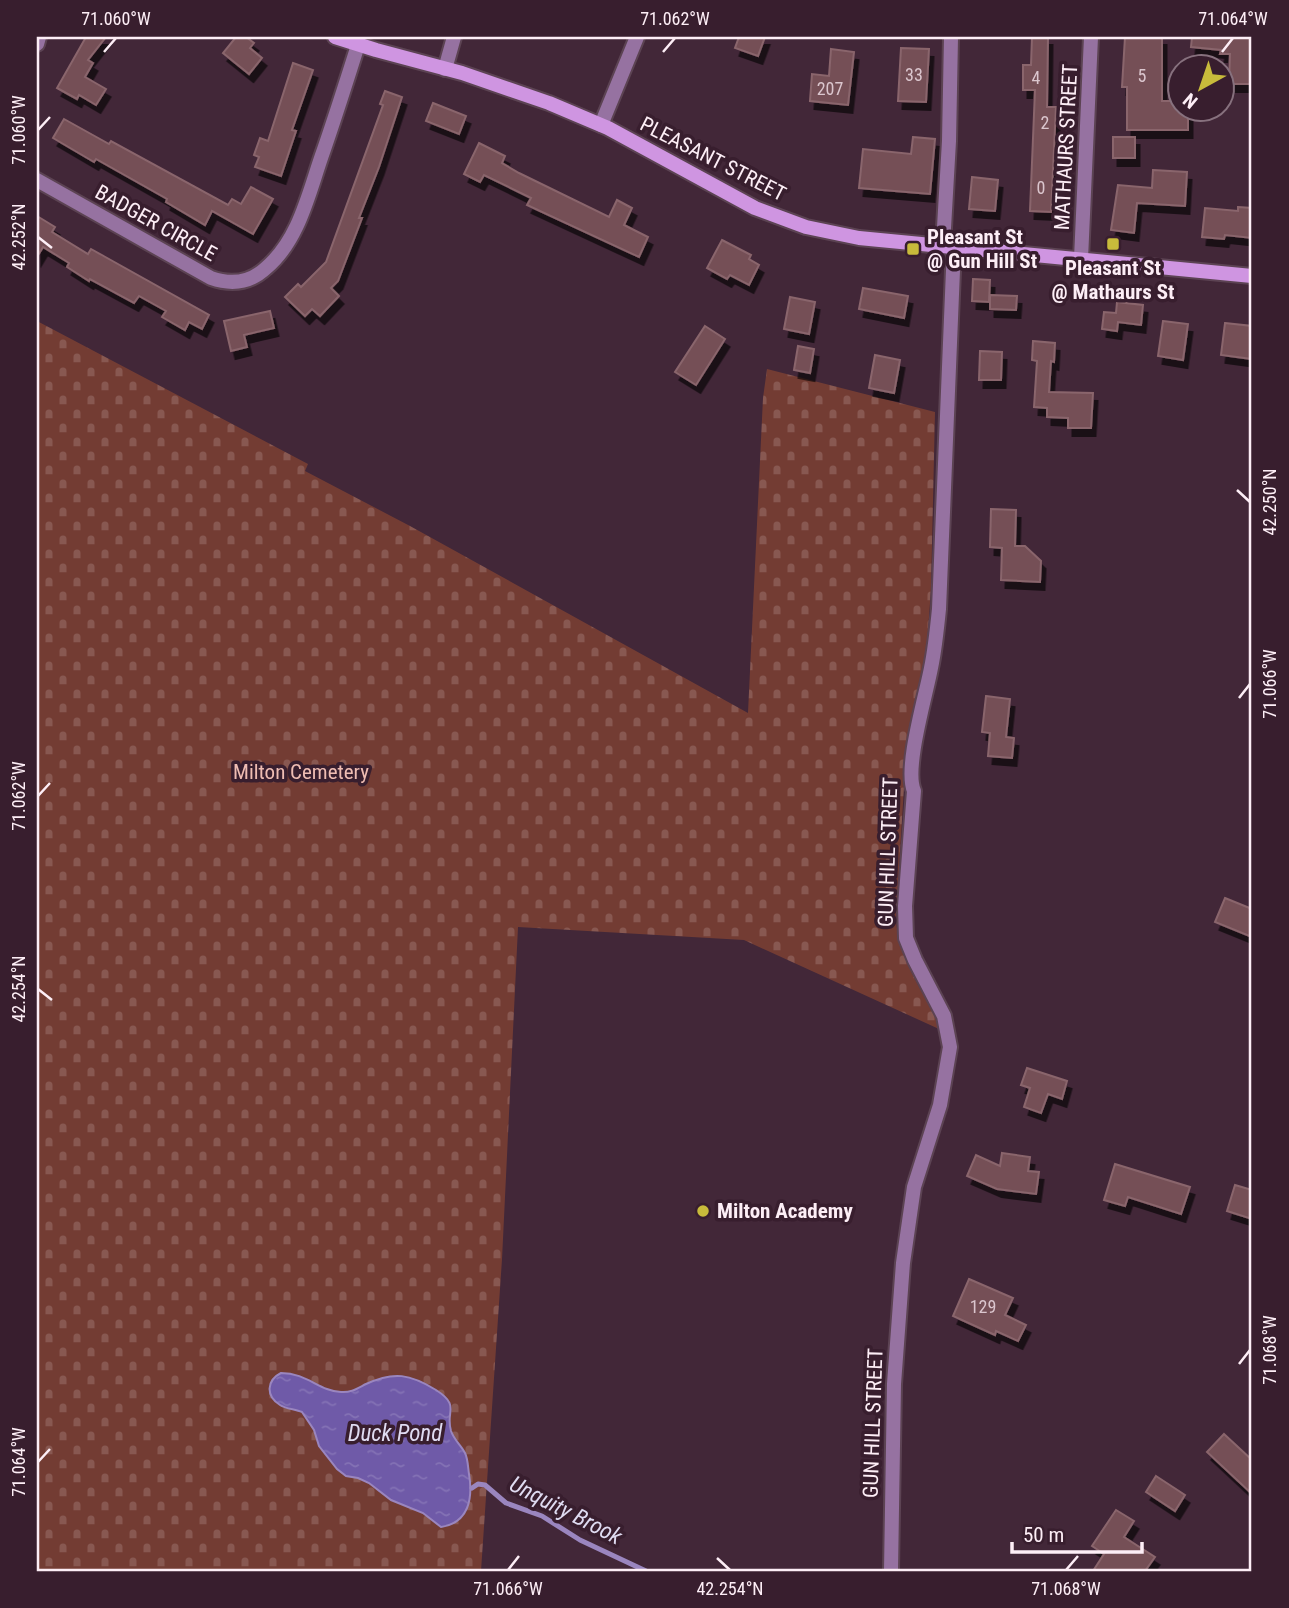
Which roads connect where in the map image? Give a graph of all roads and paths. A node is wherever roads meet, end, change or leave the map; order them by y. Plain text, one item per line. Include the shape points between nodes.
1 (39, 37) edge
2 (335, 37) edge
3 (454, 37) edge
4 (637, 37) edge
5 (951, 37) edge
6 (1091, 37) edge
7 (37, 44) edge
8 (358, 45) junction
9 (445, 69) junction
10 (601, 125) junction
11 (37, 180) edge
12 (949, 246) junction
13 (1081, 259) junction
14 (1252, 276) edge
15 (891, 1571) edge

1 - 7 street
2 - 8 street, PLEASANT STREET
3 - 9 street
4 - 10 street
5 - 12 street, GUN HILL STREET
6 - 13 street, MATHAURS STREET
8 - 9 street, PLEASANT STREET
8 - 11 street, BADGER CIRCLE via 296,227 274,261 249,279 231,283 211,278
9 - 10 street, PLEASANT STREET
10 - 12 street, PLEASANT STREET via 755,208 790,222 859,237
12 - 13 street, PLEASANT STREET
12 - 15 street, GUN HILL STREET via 939,609 913,757 905,917 906,938 944,1016 950,1047 940,1105 914,1188 903,1263 893,1406
13 - 14 street, PLEASANT STREET

